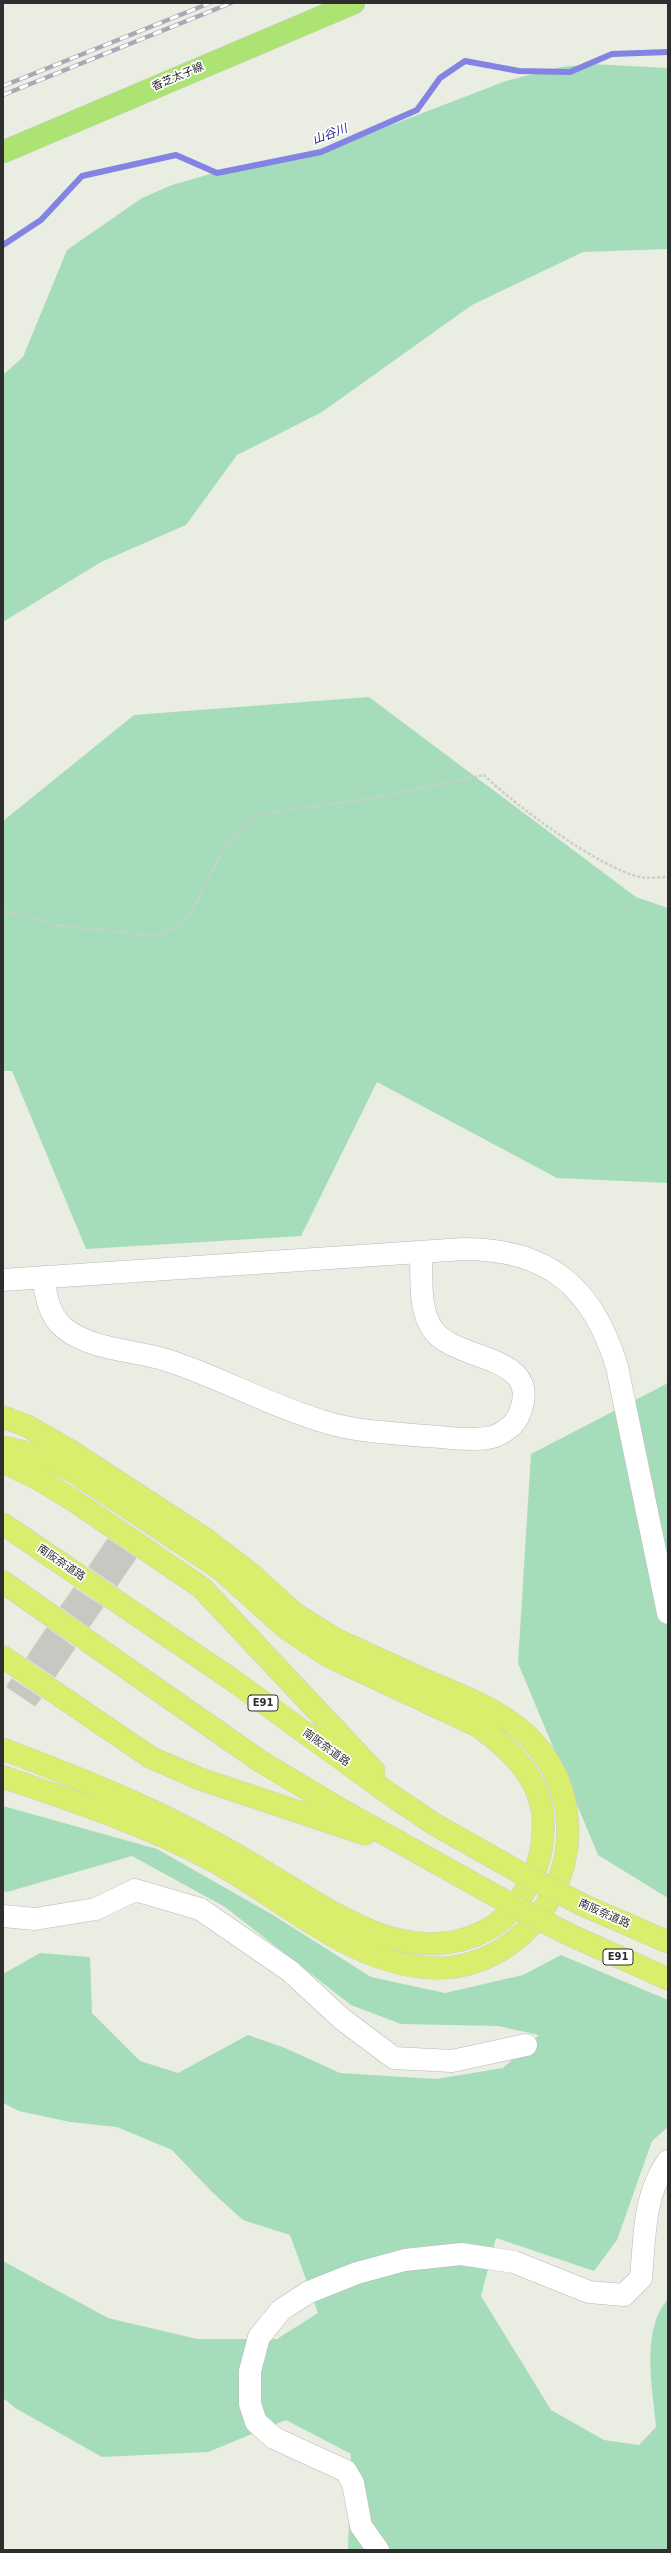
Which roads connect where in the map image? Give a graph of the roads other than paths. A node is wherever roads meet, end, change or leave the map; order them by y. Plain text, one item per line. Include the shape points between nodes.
1 (354, 3) edge
2 (3, 152) edge
3 (421, 1252) junction
4 (43, 1277) junction
5 (3, 1280) edge
6 (3, 1417) edge
7 (3, 1447) edge
8 (3, 1462) edge
9 (3, 1524) edge
10 (3, 1582) edge
11 (668, 1613) edge
12 (3, 1657) edge
13 (3, 1749) edge
14 (3, 1777) edge
15 (434, 1824) junction
16 (419, 1852) junction
17 (3, 1916) edge
18 (668, 1942) edge
19 (668, 1979) edge
20 (526, 2045) dead end
21 (668, 2160) edge
22 (378, 2550) edge

1 - 2 main road, 香芝太子線
3 - 4 street
3 - 4 street via 426,1316 433,1331 451,1345 512,1370 522,1386 522,1404 517,1420 503,1433 489,1438 471,1439 418,1435 357,1429 304,1416 166,1360 78,1337 64,1328 53,1316
3 - 11 street via 492,1249 514,1253 555,1272 588,1302 601,1322 617,1367
4 - 5 street
6 - 14 highway via 27,1426 69,1450 207,1540 313,1627 488,1709 513,1725 534,1742 549,1762 560,1784 568,1809 567,1853 562,1874 540,1912 511,1942 492,1955 469,1964 422,1967 373,1955 345,1942 239,1875 182,1844 112,1814
7 - 13 highway via 41,1456 74,1472 220,1569 306,1643 328,1656 478,1726 497,1740 528,1774 538,1793 543,1813 542,1850 538,1866 524,1894 496,1924 463,1940 425,1944 401,1940 355,1924 185,1827 69,1775
8 - 15 highway via 73,1500 202,1588 384,1781
9 - 15 highway, 南阪奈道路 / E91 via 231,1679
10 - 16 highway, E91 via 260,1761
12 - 16 highway, E91 via 150,1757 200,1779
15 - 18 highway, 南阪奈道路 / E91, bridge via 526,1876
16 - 19 highway, E91, bridge via 568,1934
17 - 20 street via 35,1919 96,1909 135,1890 200,1909 290,1970 342,2019 394,2058 452,2061
21 - 22 street via 649,2198 642,2278 624,2295 589,2292 514,2262 461,2254 405,2260 357,2273 309,2292 281,2310 259,2337 250,2371 250,2404 256,2422 274,2438 346,2471 353,2483 360,2526

